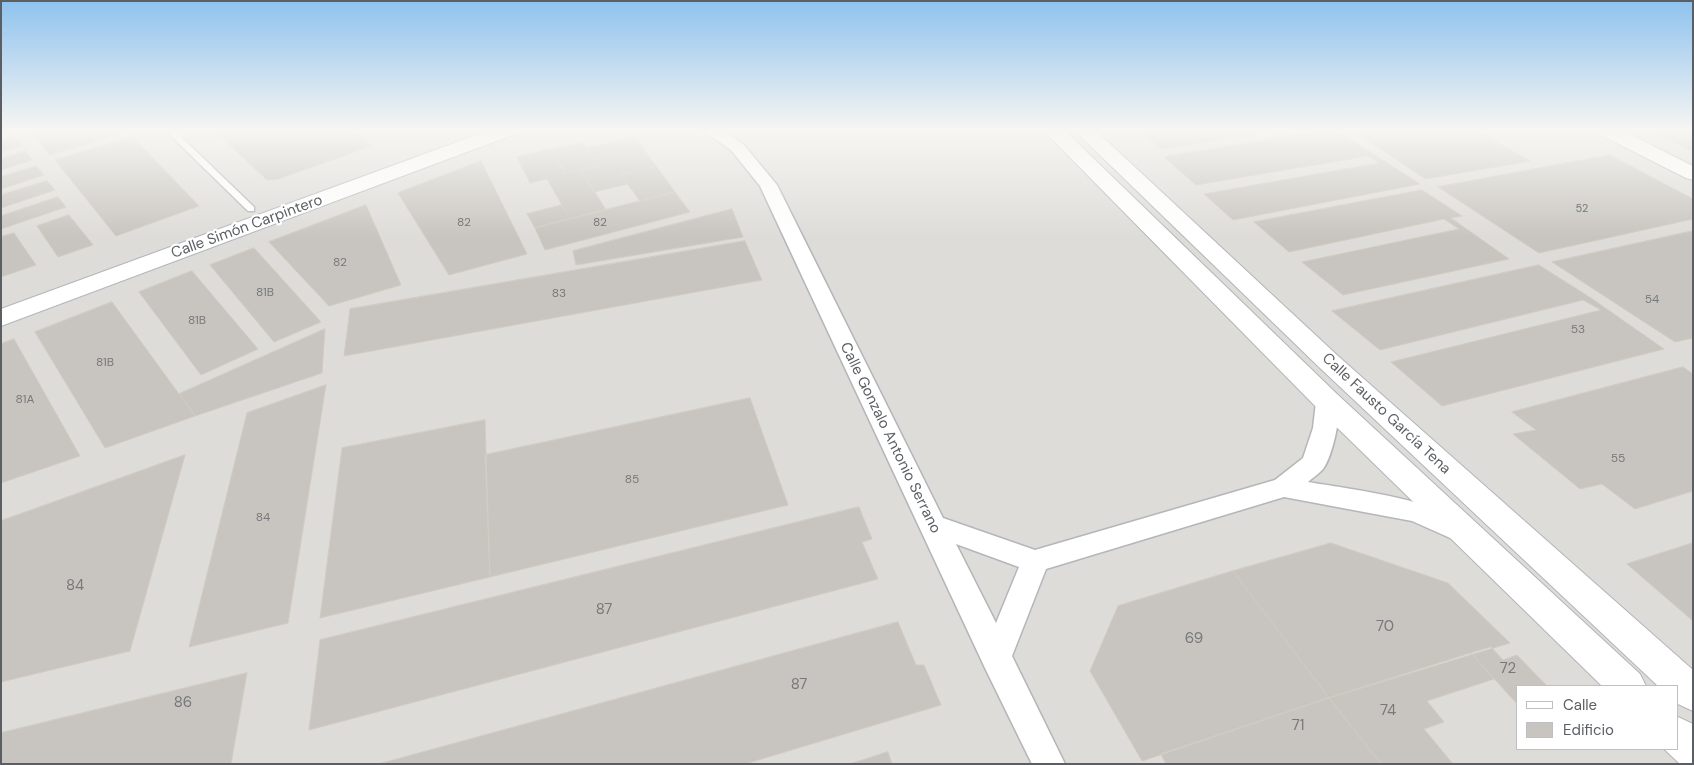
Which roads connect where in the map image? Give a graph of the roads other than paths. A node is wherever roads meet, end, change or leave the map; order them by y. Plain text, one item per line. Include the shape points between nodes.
1 (206, 166) edge
2 (388, 166) edge
3 (391, 166) edge
4 (752, 166) edge
5 (1089, 166) edge
6 (1122, 166) edge
7 (1677, 166) edge
8 (1693, 174) edge
9 (251, 209) junction
10 (103, 272) junction
11 (36, 296) junction
12 (1, 300) edge
13 (1, 318) edge
14 (1328, 402) junction
15 (1284, 487) junction
16 (932, 525) junction
17 (1473, 538) junction
18 (1035, 561) junction
19 (996, 659) junction
20 (1626, 685) edge
21 (1693, 694) edge
22 (1679, 737) edge
23 (1693, 750) edge
24 (1048, 764) edge

1 - 9 lane
2 - 9 street, Calle Simón Carpintero
3 - 10 street, Calle Simón Carpintero
4 - 16 street, Calle Gonzalo Antonio Serrano via 768,185
5 - 14 street, Calle Fausto García Tena
6 - 21 street, Calle Fausto García Tena via 1330,362
7 - 8 street
9 - 10 street, Calle Simón Carpintero
10 - 11 street, Calle Simón Carpintero
11 - 12 street, Calle Simón Carpintero
11 - 13 street, Calle Simón Carpintero
14 - 15 street via 1325,428 1314,463
14 - 17 street, Calle Fausto García Tena
15 - 17 street via 1417,512
15 - 18 street
16 - 18 street
16 - 19 street, Calle Gonzalo Antonio Serrano
17 - 20 street, Calle Fausto García Tena
18 - 19 street
19 - 24 street, Calle Gonzalo Antonio Serrano
22 - 23 street

